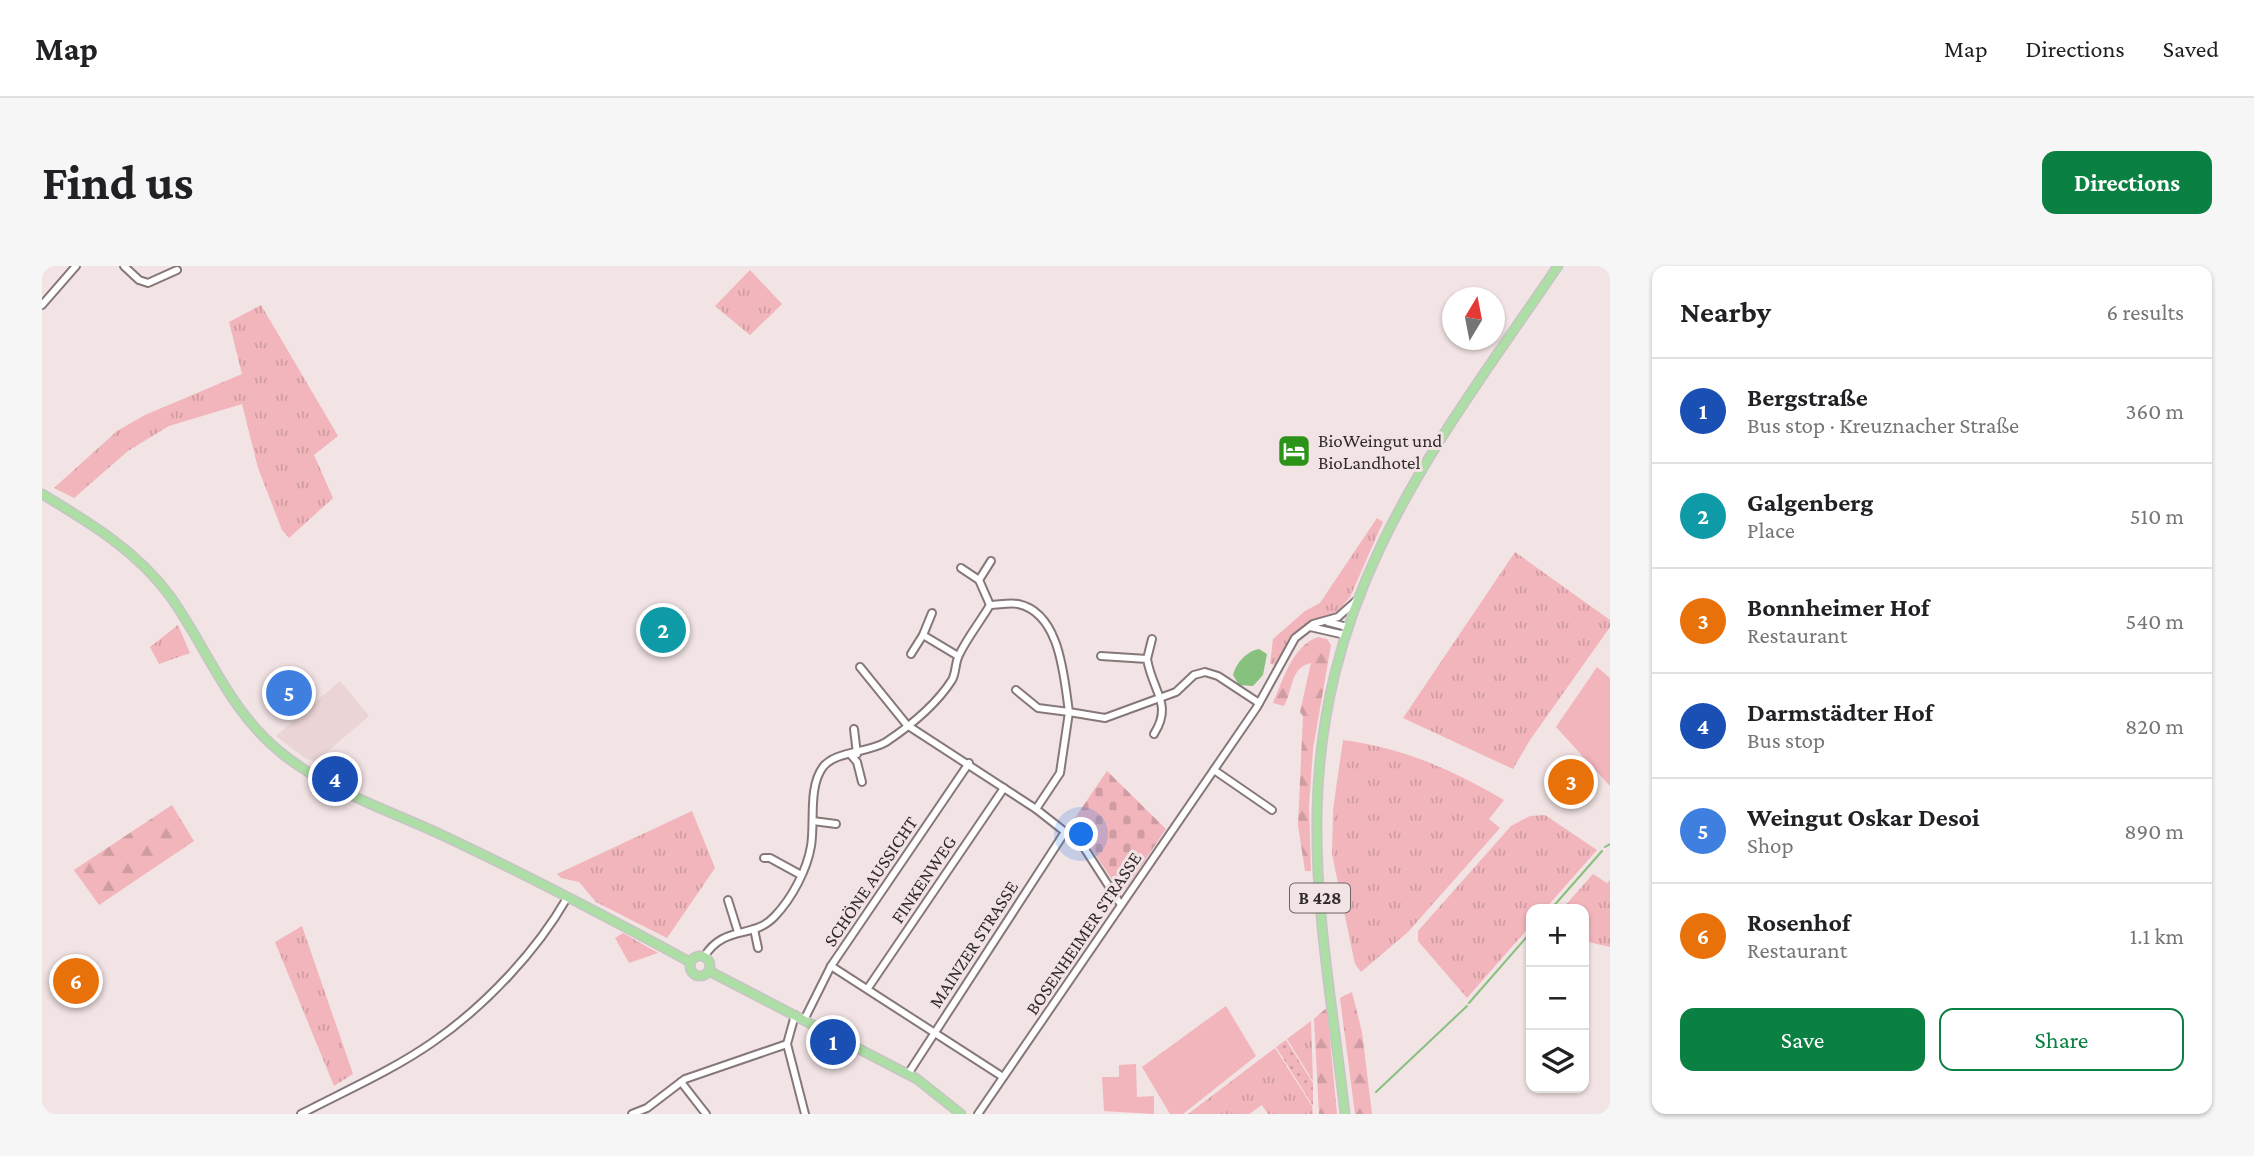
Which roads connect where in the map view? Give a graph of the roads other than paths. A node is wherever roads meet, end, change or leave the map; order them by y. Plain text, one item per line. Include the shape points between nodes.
1 (76, 266) edge
2 (124, 266) edge
3 (1558, 266) edge
4 (177, 270) dead end
5 (42, 304) edge
6 (42, 494) edge
7 (990, 561) dead end
8 (961, 568) dead end
9 (979, 580) junction
10 (1356, 601) junction
11 (990, 605) junction
12 (932, 613) dead end
13 (1327, 622) junction
14 (1308, 628) junction
15 (1346, 631) junction
16 (923, 635) junction
17 (1152, 639) dead end
18 (911, 654) dead end
19 (958, 656) junction
20 (1101, 656) dead end
21 (1147, 659) junction
22 (860, 667) dead end
23 (1016, 690) dead end
24 (1159, 699) junction
25 (1259, 703) junction
26 (1069, 712) junction
27 (907, 724) junction
28 (854, 729) dead end
29 (1154, 734) dead end
30 (854, 755) junction
31 (969, 763) junction
32 (1214, 770) junction
33 (862, 782) dead end
34 (1004, 788) junction
35 (1036, 809) junction
36 (1272, 810) dead end
37 (813, 821) junction
38 (836, 824) dead end
39 (1065, 832) junction
40 (764, 858) dead end
41 (801, 875) junction
42 (567, 898) junction
43 (728, 900) dead end
44 (1121, 905) junction
45 (754, 929) junction
46 (738, 932) junction
47 (758, 948) dead end
48 (704, 957) junction
49 (690, 962) junction
50 (831, 966) junction
51 (709, 971) junction
52 (868, 988) junction
53 (795, 1015) junction
54 (804, 1020) junction
55 (935, 1032) junction
56 (787, 1044) junction
57 (908, 1074) junction
58 (1003, 1077) junction
59 (681, 1082) junction
60 (647, 1111) edge
61 (301, 1114) edge
62 (632, 1114) edge
63 (706, 1114) edge
64 (805, 1114) edge
65 (961, 1114) edge
66 (978, 1114) edge
67 (1345, 1114) edge

1 - 5 street
2 - 4 street via 148,283
3 - 10 main road, B 428 via 1414,479 1379,544
6 - 42 main road via 109,536 153,575 236,705 259,733 292,761 331,785 452,839
7 - 9 street
8 - 9 street
9 - 11 street
10 - 13 street
10 - 15 main road, B 428
11 - 19 street
11 - 26 street via 1017,604 1033,611 1046,626 1056,643
12 - 16 street
13 - 14 street
13 - 15 street
14 - 15 street
14 - 25 street, BOSENHEIMER STRASSE via 1290,643
15 - 67 main road, B 428 via 1328,706 1318,788 1318,867
16 - 18 street
16 - 19 street
17 - 21 street
19 - 27 street via 954,678 929,709
20 - 21 street
21 - 24 street
22 - 27 street
23 - 26 street via 1038,708
24 - 25 street via 1206,672
24 - 26 street via 1105,718
24 - 29 street via 1163,719
25 - 32 street, BOSENHEIMER STRASSE
26 - 35 street via 1059,773
27 - 30 street via 887,741
27 - 31 street
28 - 30 street
30 - 33 street
30 - 37 street via 828,761 821,769
31 - 34 street
31 - 50 street, SCHÖNE AUSSICHT
32 - 36 street
32 - 44 street, BOSENHEIMER STRASSE
34 - 35 street
34 - 52 street, FINKENWEG
35 - 39 street
37 - 38 street
37 - 41 street via 811,848
39 - 44 street via 1083,846
39 - 55 street, MAINZER STRASSE
40 - 41 street
41 - 45 street via 775,916
42 - 49 main road
42 - 61 street via 534,945 462,1021 422,1049
43 - 46 street
44 - 58 street, BOSENHEIMER STRASSE
45 - 46 street
45 - 47 street
46 - 48 street via 719,939
48 - 49 main road
48 - 51 main road
49 - 51 main road via 694,975 704,976
50 - 52 street
50 - 54 street, SCHÖNE AUSSICHT
51 - 53 main road
52 - 55 street
53 - 54 main road
53 - 56 street
54 - 57 main road
55 - 57 street, MAINZER STRASSE
55 - 58 street
56 - 59 street
56 - 64 street
57 - 65 main road
58 - 66 street, BOSENHEIMER STRASSE
59 - 60 street
59 - 63 street
60 - 62 street

